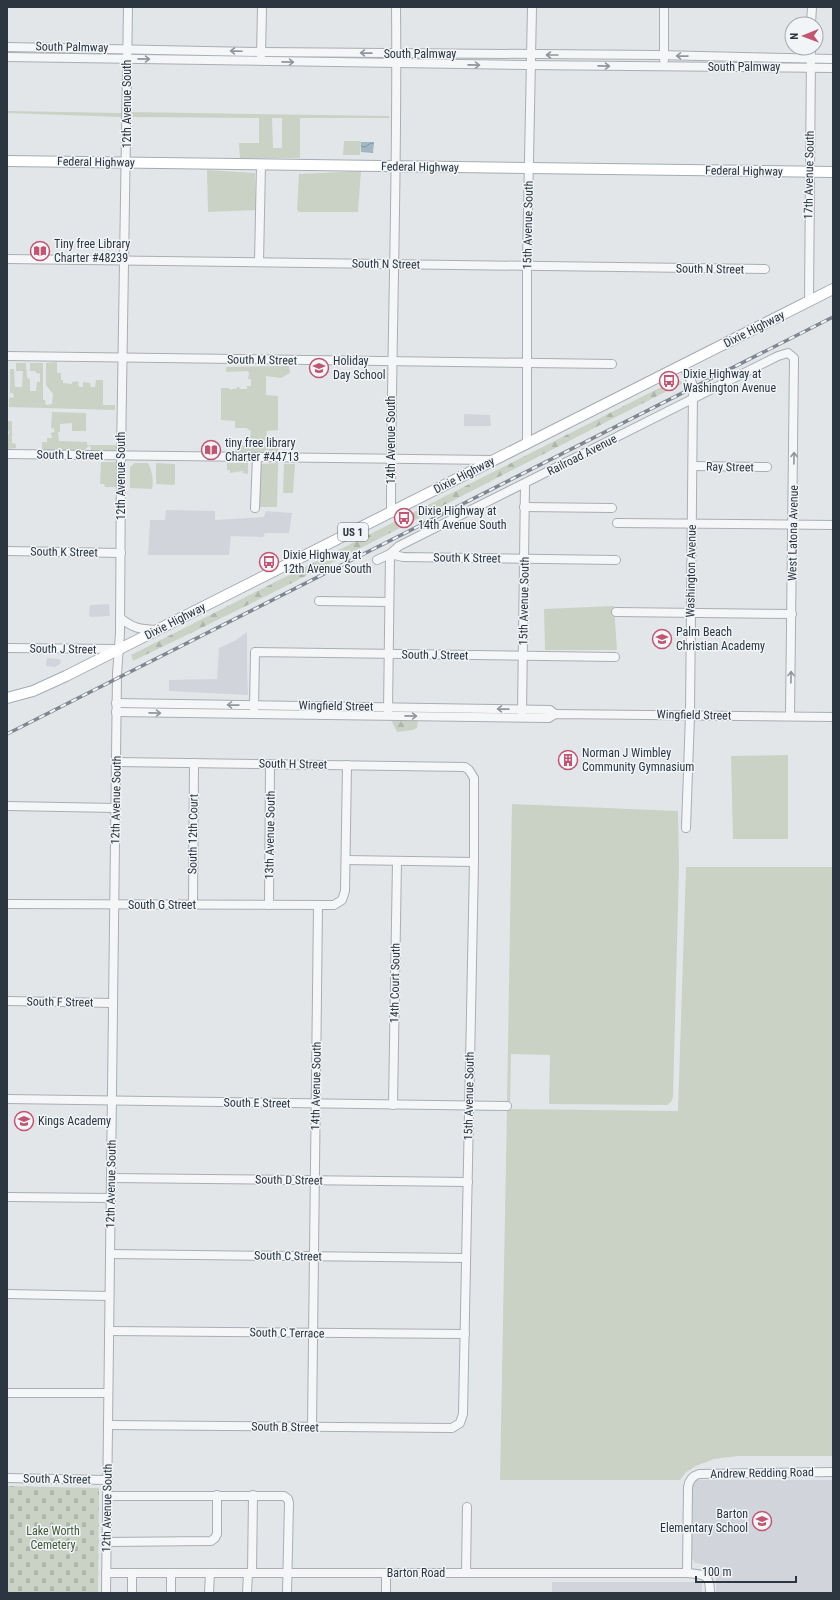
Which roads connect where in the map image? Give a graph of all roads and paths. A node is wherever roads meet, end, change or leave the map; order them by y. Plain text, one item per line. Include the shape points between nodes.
1 (128, 7) edge
2 (262, 7) edge
3 (396, 7) edge
4 (532, 7) edge
5 (664, 7) edge
6 (7, 46) edge
7 (127, 48) junction
8 (261, 52) junction
9 (396, 53) junction
10 (531, 55) junction
11 (664, 55) junction
12 (7, 57) edge
13 (811, 58) junction
14 (127, 59) junction
15 (833, 59) edge
16 (261, 62) junction
17 (396, 63) junction
18 (530, 65) junction
19 (663, 67) junction
20 (810, 68) junction
21 (833, 68) edge
22 (7, 161) edge
23 (126, 163) junction
24 (261, 165) junction
25 (395, 167) junction
26 (529, 169) junction
27 (809, 172) junction
28 (833, 172) edge
29 (7, 259) edge
30 (125, 260) junction
31 (259, 262) junction
32 (393, 264) junction
33 (527, 266) junction
34 (765, 270) dead end
35 (833, 290) edge
36 (809, 302) junction
37 (788, 353) joint
38 (7, 356) edge
39 (123, 358) junction
40 (392, 362) junction
41 (527, 363) junction
42 (612, 364) dead end
43 (683, 365) junction
44 (693, 399) junction
45 (527, 444) junction
46 (7, 454) edge
47 (121, 455) junction
48 (257, 457) junction
49 (391, 459) junction
50 (493, 460) junction
51 (693, 466) junction
52 (767, 467) dead end
53 (525, 484) junction
54 (524, 507) junction
55 (255, 508) dead end
56 (612, 508) dead end
57 (391, 513) junction
58 (617, 523) dead end
59 (692, 524) junction
60 (833, 525) edge
61 (793, 526) junction
62 (7, 551) edge
63 (121, 553) junction
64 (390, 554) junction
65 (524, 558) junction
66 (377, 560) dead end
67 (616, 560) dead end
68 (319, 601) dead end
69 (389, 602) junction
70 (616, 612) dead end
71 (691, 613) junction
72 (792, 614) junction
73 (120, 618) junction
74 (158, 630) junction
75 (7, 648) edge
76 (119, 650) junction
77 (389, 654) junction
78 (523, 656) junction
79 (615, 657) dead end
80 (7, 698) edge
81 (116, 703) junction
82 (254, 705) junction
83 (288, 705) junction
84 (388, 707) junction
85 (116, 712) junction
86 (522, 713) junction
87 (254, 714) junction
88 (288, 714) junction
89 (690, 715) junction
90 (388, 716) junction
91 (790, 716) junction
92 (833, 717) edge
93 (116, 762) junction
94 (194, 763) junction
95 (270, 764) junction
96 (346, 765) junction
97 (469, 770) joint
98 (7, 806) edge
99 (116, 808) junction
100 (686, 828) dead end
101 (346, 860) junction
102 (397, 861) junction
103 (474, 862) junction
104 (7, 904) edge
105 (193, 904) junction
106 (114, 905) junction
107 (269, 905) junction
108 (318, 906) junction
109 (7, 1001) edge
110 (113, 1003) junction
111 (7, 1099) edge
112 (112, 1100) junction
113 (316, 1104) junction
114 (393, 1105) junction
115 (469, 1106) junction
116 (507, 1106) dead end
117 (111, 1178) junction
118 (315, 1180) junction
119 (468, 1182) junction
120 (7, 1197) edge
121 (111, 1198) junction
122 (110, 1254) junction
123 (314, 1256) junction
124 (466, 1258) junction
125 (7, 1294) edge
126 (110, 1296) junction
127 (109, 1330) junction
128 (313, 1333) junction
129 (465, 1334) junction
130 (7, 1393) edge
131 (108, 1393) junction
132 (460, 1423) joint
133 (108, 1425) junction
134 (312, 1427) junction
135 (833, 1472) edge
136 (7, 1478) edge
137 (107, 1480) junction
138 (107, 1496) junction
139 (217, 1496) junction
140 (253, 1496) junction
141 (468, 1507) dead end
142 (106, 1542) junction
143 (106, 1573) junction
144 (132, 1573) junction
145 (172, 1573) junction
146 (210, 1573) junction
147 (250, 1573) junction
148 (288, 1573) junction
149 (386, 1573) junction
150 (466, 1573) junction
151 (686, 1573) junction
152 (106, 1593) edge
153 (132, 1593) edge
154 (171, 1593) edge
155 (209, 1593) edge
156 (247, 1593) edge
157 (287, 1593) edge
158 (386, 1593) edge
159 (710, 1593) edge

1 - 7 street, 12th Avenue South
2 - 8 street
3 - 9 street, 14th Avenue South
4 - 10 street, 15th Avenue South
5 - 11 street
6 - 7 street, South Palmway
8 -> 7 street, South Palmway
7 - 14 street, 12th Avenue South
9 -> 8 street, South Palmway
8 - 16 street
9 - 10 street, South Palmway
9 - 17 street, 14th Avenue South
11 -> 10 street, South Palmway
10 - 18 street, 15th Avenue South
13 -> 11 street, South Palmway
11 - 19 street
12 - 14 street, South Palmway
13 - 15 street, South Palmway
13 - 20 street, 17th Avenue South
14 -> 16 street, South Palmway
14 - 23 street, 12th Avenue South
16 -> 17 street, South Palmway
17 -> 18 street, South Palmway
17 - 25 street, 14th Avenue South
18 -> 19 street, South Palmway
18 - 26 street, 15th Avenue South
19 - 20 street, South Palmway
20 - 21 street, South Palmway
20 - 27 street, 17th Avenue South
22 - 23 main road, Federal Highway
23 - 24 main road, Federal Highway
23 - 30 street, 12th Avenue South
24 - 25 main road, Federal Highway
24 - 31 street
25 - 26 main road, Federal Highway
25 - 32 street, 14th Avenue South
26 - 27 main road, Federal Highway
26 - 33 street, 15th Avenue South
27 - 28 main road, Federal Highway
27 - 36 street, 17th Avenue South
29 - 30 street, South N Street
30 - 31 street, South N Street
30 - 39 street, 12th Avenue South
31 - 32 street, South N Street
32 - 33 street, South N Street
32 - 40 street, 14th Avenue South
33 - 34 street, South N Street
33 - 41 street, 15th Avenue South
35 - 36 main road, Dixie Highway / US 1
36 - 43 main road, Dixie Highway / US 1
37 - 44 street, Railroad Avenue
61 -> 37 street, West Latona Avenue via 794,358
38 - 39 street, South M Street
39 - 40 street, South M Street
39 - 47 street, 12th Avenue South
40 - 41 street, South M Street
40 - 49 street, 14th Avenue South
41 - 42 street, South M Street
41 - 45 street, 15th Avenue South
43 - 44 street, Washington Avenue via 692,383
43 - 45 main road, Dixie Highway / US 1
44 - 51 street, Washington Avenue
44 - 53 street, Railroad Avenue
45 - 50 main road, Dixie Highway / US 1
46 - 47 street, South L Street
47 - 48 street, South L Street
47 - 63 street, 12th Avenue South
48 - 49 street, South L Street
48 - 55 street
49 - 50 street, South L Street
49 - 57 street, 14th Avenue South
50 - 57 main road, Dixie Highway / US 1
51 - 52 street, Ray Street
51 - 59 street, Washington Avenue
53 - 54 street, 15th Avenue South
53 - 64 street, Railroad Avenue via 399,546
54 - 56 street
54 - 65 street, 15th Avenue South
57 - 74 main road, Dixie Highway / US 1
58 - 59 street
59 - 61 street
59 - 71 street, Washington Avenue
60 - 61 street
61 - 72 street, West Latona Avenue
62 - 63 street, South K Street
63 - 73 street, 12th Avenue South
64 - 65 street, South K Street via 403,557
64 - 66 street, Railroad Avenue
64 - 69 street
65 - 67 street, South K Street
65 - 78 street, 15th Avenue South
68 - 69 street
69 - 77 street
70 - 71 street
71 - 72 street
71 - 89 street, Washington Avenue
91 -> 72 street, West Latona Avenue
73 - 74 street via 132,627
73 - 76 street, 12th Avenue South
74 - 76 main road, Dixie Highway / US 1
75 - 76 street, South J Street
76 - 80 main road, Dixie Highway / US 1 via 32,691
76 - 81 street, 12th Avenue South
77 - 78 street, South J Street
77 - 82 street, South J Street via 254,652
77 - 84 street
78 - 79 street, South J Street
78 - 86 street, 15th Avenue South
82 -> 81 street, Wingfield Street
81 - 85 street, 12th Avenue South
82 - 83 street, Wingfield Street
82 - 87 street
83 - 84 street, Wingfield Street
83 - 88 street
86 -> 84 street, Wingfield Street
84 - 90 street
85 -> 87 street, Wingfield Street
85 - 93 street, 12th Avenue South
86 - 89 street, Wingfield Street via 549,718 555,714
90 -> 86 street, Wingfield Street
87 - 88 street, Wingfield Street
88 - 90 street, Wingfield Street
89 - 91 street, Wingfield Street
89 - 100 street, Washington Avenue
91 - 92 street, Wingfield Street
93 - 94 street, South H Street
93 - 99 street, 12th Avenue South
94 - 95 street, South H Street
94 - 105 street, South 12th Court
95 - 96 street, South H Street
95 - 107 street, 13th Avenue South
96 - 97 street, South H Street via 460,766
96 - 101 street
97 - 103 street, 15th Avenue South via 474,778
98 - 99 street
99 - 106 street, 12th Avenue South
101 - 102 street
101 - 108 street via 345,891 342,900 334,905
102 - 103 street
102 - 114 street, 14th Court South
103 - 115 street, 15th Avenue South
104 - 106 street, South G Street
105 - 106 street, South G Street
105 - 107 street, South G Street
106 - 110 street, 12th Avenue South
107 - 108 street, South G Street
108 - 113 street, 14th Avenue South
109 - 110 street, South F Street
110 - 112 street, 12th Avenue South
111 - 112 street, South E Street
112 - 113 street, South E Street
112 - 117 street, 12th Avenue South
113 - 114 street, South E Street
113 - 118 street, 14th Avenue South
114 - 115 street, South E Street
115 - 116 street, South E Street
115 - 119 street, 15th Avenue South
117 - 118 street, South D Street
117 - 121 street, 12th Avenue South
118 - 119 street, South D Street
118 - 123 street, 14th Avenue South
119 - 124 street, 15th Avenue South
120 - 121 street
121 - 122 street, 12th Avenue South
122 - 123 street, South C Street
122 - 126 street, 12th Avenue South
123 - 124 street, South C Street
123 - 128 street, 14th Avenue South
124 - 129 street, 15th Avenue South
125 - 126 street
126 - 127 street, 12th Avenue South
127 - 128 street, South C Terrace
127 - 131 street, 12th Avenue South
128 - 129 street, South C Terrace
128 - 134 street, 14th Avenue South
129 - 132 street, 15th Avenue South via 463,1414
130 - 131 street
131 - 133 street, 12th Avenue South
132 - 134 street, South B Street via 452,1428
133 - 134 street, South B Street
133 - 137 street, 12th Avenue South
135 - 151 street, Andrew Redding Road via 695,1475 688,1487
136 - 137 street, South A Street
137 - 138 street, 12th Avenue South
138 - 139 street
138 - 142 street, 12th Avenue South
139 - 140 street
139 - 142 street via 217,1534 211,1541
140 - 147 street
140 - 148 street via 288,1498
141 - 150 street
142 - 143 street, 12th Avenue South
143 - 144 street, Barton Road
143 - 152 street, 12th Avenue South
144 - 145 street, Barton Road
144 - 153 street
145 - 146 street, Barton Road
145 - 154 street
146 - 147 street, Barton Road
146 - 155 street
147 - 148 street, Barton Road
147 - 156 street
148 - 149 street, Barton Road
148 - 157 street
149 - 150 street, Barton Road
149 - 158 street
150 - 151 street, Barton Road
151 - 159 street, Barton Road via 703,1574 708,1578

